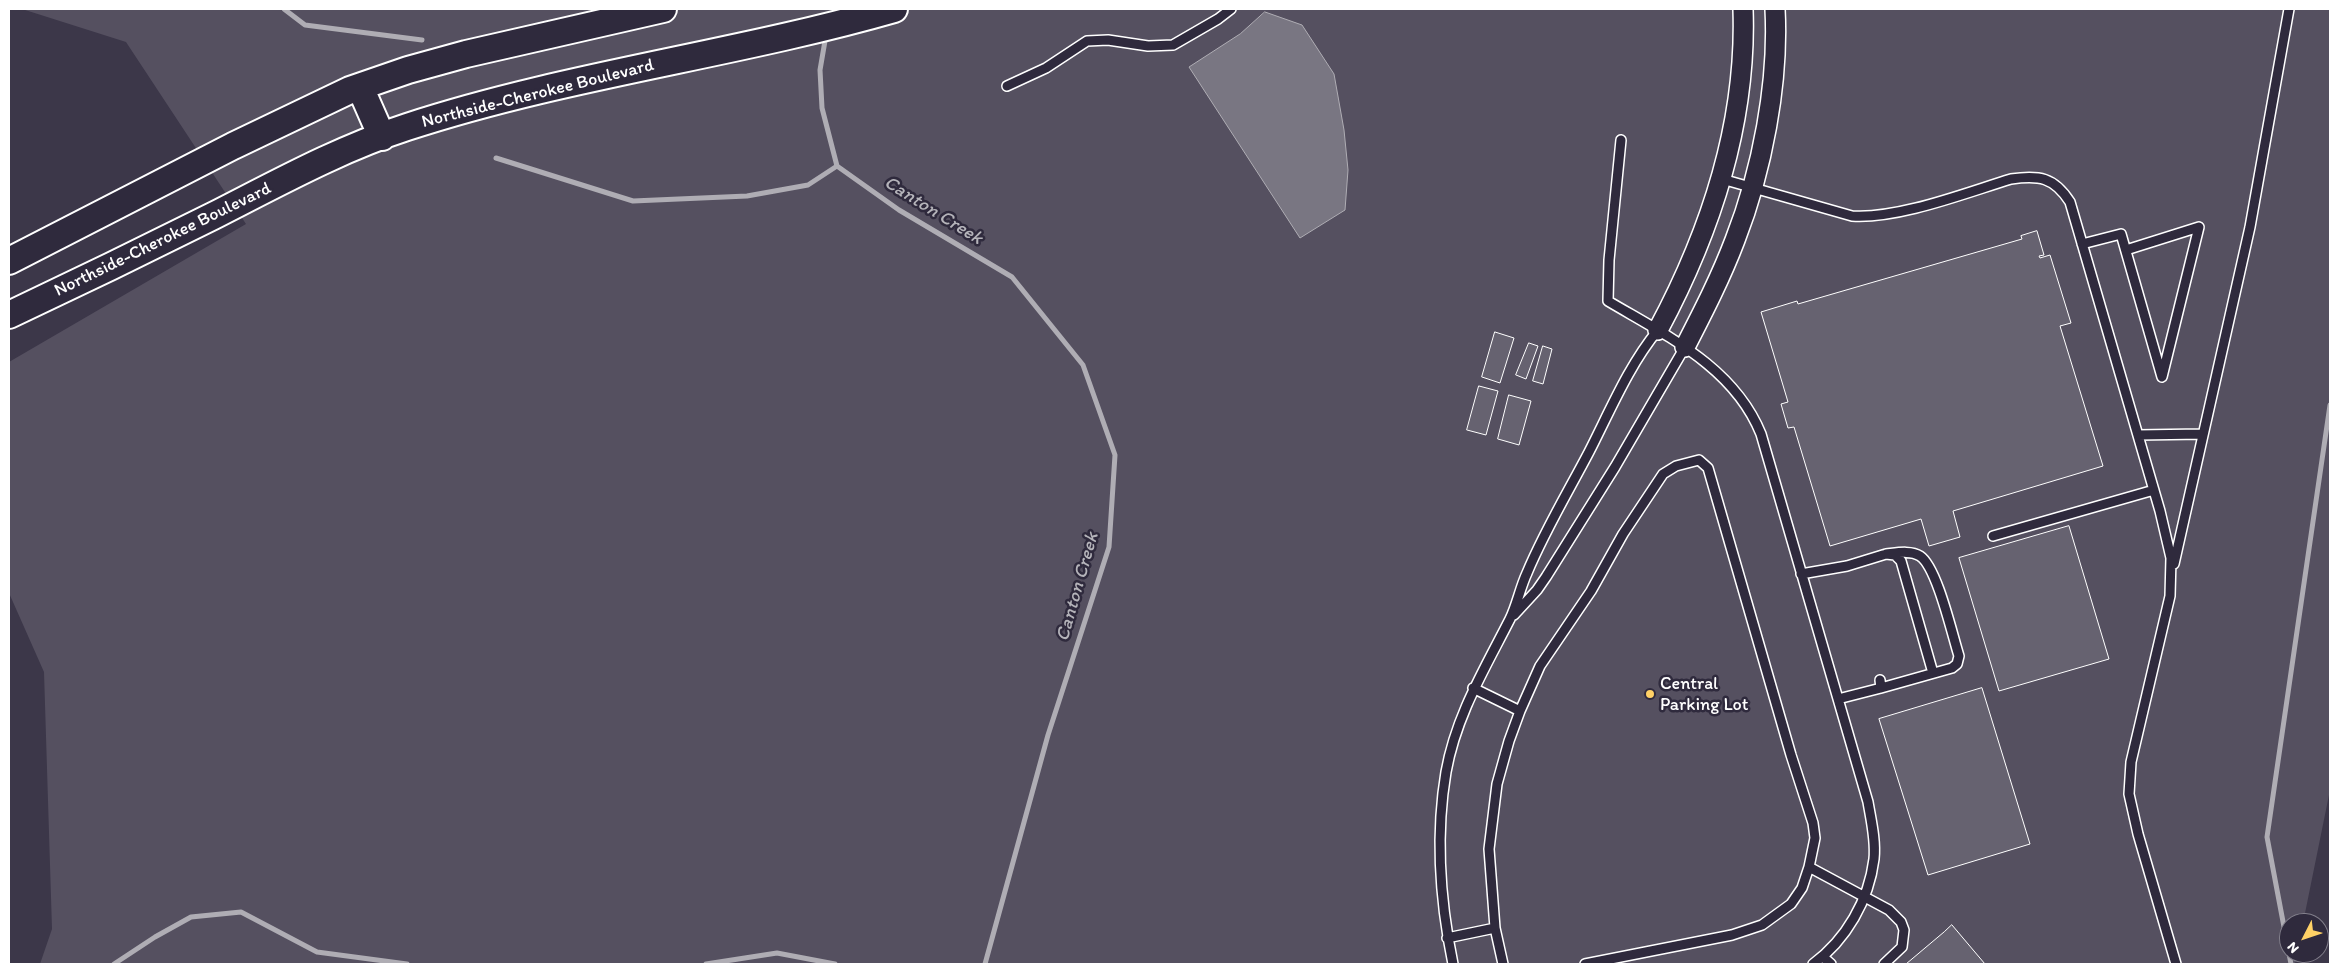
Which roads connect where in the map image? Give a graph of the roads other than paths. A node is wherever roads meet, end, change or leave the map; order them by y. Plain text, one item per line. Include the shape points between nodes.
1 (894, 9) edge
2 (1231, 9) edge
3 (1743, 9) edge
4 (1775, 9) edge
5 (2289, 9) edge
6 (658, 10) edge
7 (1007, 86) dead end
8 (360, 87) junction
9 (382, 136) junction
10 (1621, 140) dead end
11 (1722, 179) junction
12 (1752, 188) junction
13 (2082, 244) junction
14 (2126, 250) junction
15 (9, 261) edge
16 (9, 315) edge
17 (1658, 330) junction
18 (1685, 347) junction
19 (2202, 434) junction
20 (2138, 435) junction
21 (2154, 490) junction
22 (1993, 536) dead end
23 (1886, 554) junction
24 (1801, 574) junction
25 (2171, 578) junction
26 (1510, 619) junction
27 (1933, 673) junction
28 (1473, 688) junction
29 (1838, 699) junction
30 (1520, 711) junction
31 (1809, 867) junction
32 (1864, 897) junction
33 (1495, 928) junction
34 (1447, 938) junction
35 (1823, 957) junction
36 (1452, 964) edge
37 (1504, 964) edge
38 (1585, 964) edge
39 (1813, 964) edge
40 (1831, 964) edge
41 (1884, 964) edge
42 (2176, 964) edge

1 - 9 street, Northside-Cherokee Boulevard via 473,106
2 - 7 lane via 1173,45 1088,41 1046,68
3 - 11 street via 1740,85
4 - 12 street via 1770,93
5 - 19 lane via 2250,227
6 - 8 street via 466,54
8 - 9 street
8 - 15 street via 241,142
9 - 16 street, Northside-Cherokee Boulevard via 316,164 135,256
10 - 17 lane via 1608,260 1608,302
11 - 12 lane
11 - 17 street via 1698,245
12 - 13 lane via 1845,214 1871,217 1892,214 2011,179 2038,178 2053,182 2070,202
12 - 18 street via 1724,268
13 - 14 lane via 2122,234
13 - 20 lane
14 - 14 lane via 2152,341 2162,377 2199,227
17 - 18 lane
17 - 26 lane via 1611,408 1535,555
18 - 24 lane via 1724,377 1753,415
18 - 26 lane via 1615,468 1546,577
19 - 20 lane
19 - 25 lane
20 - 21 lane
21 - 22 lane
21 - 25 lane via 2169,546
23 - 24 lane via 1847,566
23 - 27 lane via 1901,561
23 - 27 lane via 1908,552 1920,555 1932,569 1958,656 1957,664 1952,668
24 - 29 lane
25 - 42 lane via 2166,620 2131,762 2129,794
26 - 28 lane
27 - 29 lane via 1880,684
28 - 30 lane
28 - 34 lane via 1450,751 1440,816 1440,879
29 - 32 lane via 1873,830 1874,860
30 - 31 lane via 1540,666 1663,474 1676,466 1699,460 1708,468 1813,822 1815,838
30 - 33 lane via 1497,784 1488,849
31 - 32 lane
31 - 38 lane via 1802,888 1791,904 1762,924 1732,935
32 - 35 lane via 1840,939
32 - 41 lane via 1889,910 1904,930 1902,947
33 - 34 lane
33 - 37 lane
34 - 36 lane
35 - 39 lane
35 - 40 lane

